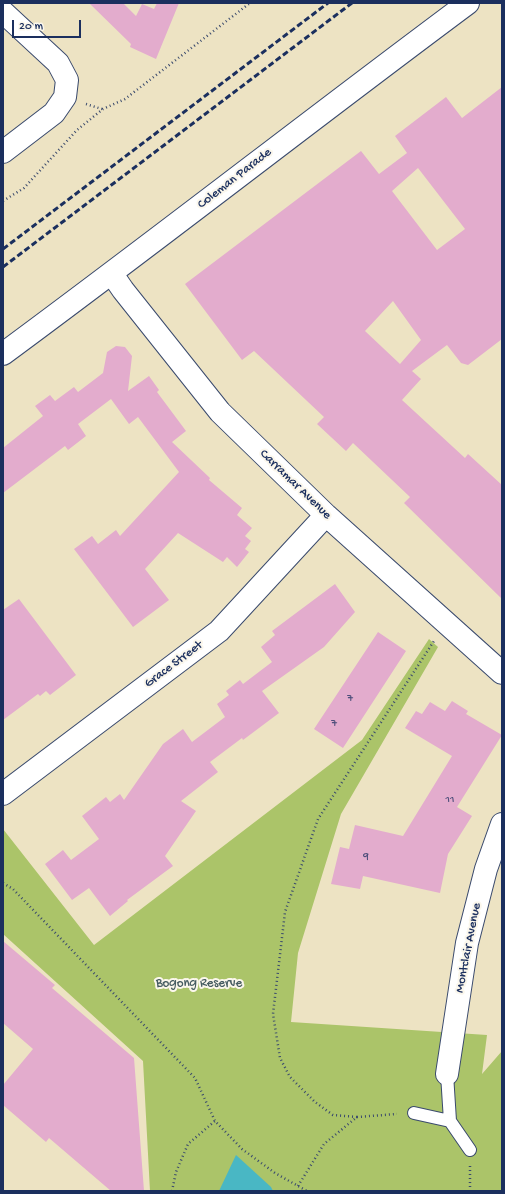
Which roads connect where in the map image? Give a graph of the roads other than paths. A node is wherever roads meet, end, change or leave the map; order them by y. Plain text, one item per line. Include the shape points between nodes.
1 (468, 3) edge
2 (3, 12) edge
3 (3, 152) edge
4 (112, 274) junction
5 (3, 354) edge
6 (326, 515) junction
7 (502, 673) edge
8 (3, 794) edge
9 (502, 824) edge
10 (447, 1074) joint
11 (414, 1113) road end
12 (450, 1121) junction
13 (470, 1150) road end

1 - 4 street, Coleman Parade
2 - 3 street via 58,63 67,80 66,97 54,113
4 - 5 street, Coleman Parade
4 - 6 street, Carramar Avenue via 220,412
6 - 7 street, Carramar Avenue
6 - 8 street, Grace Street via 219,631
9 - 10 street, Montclair Avenue via 486,869 468,943
10 - 12 lane
11 - 12 lane
12 - 13 lane

